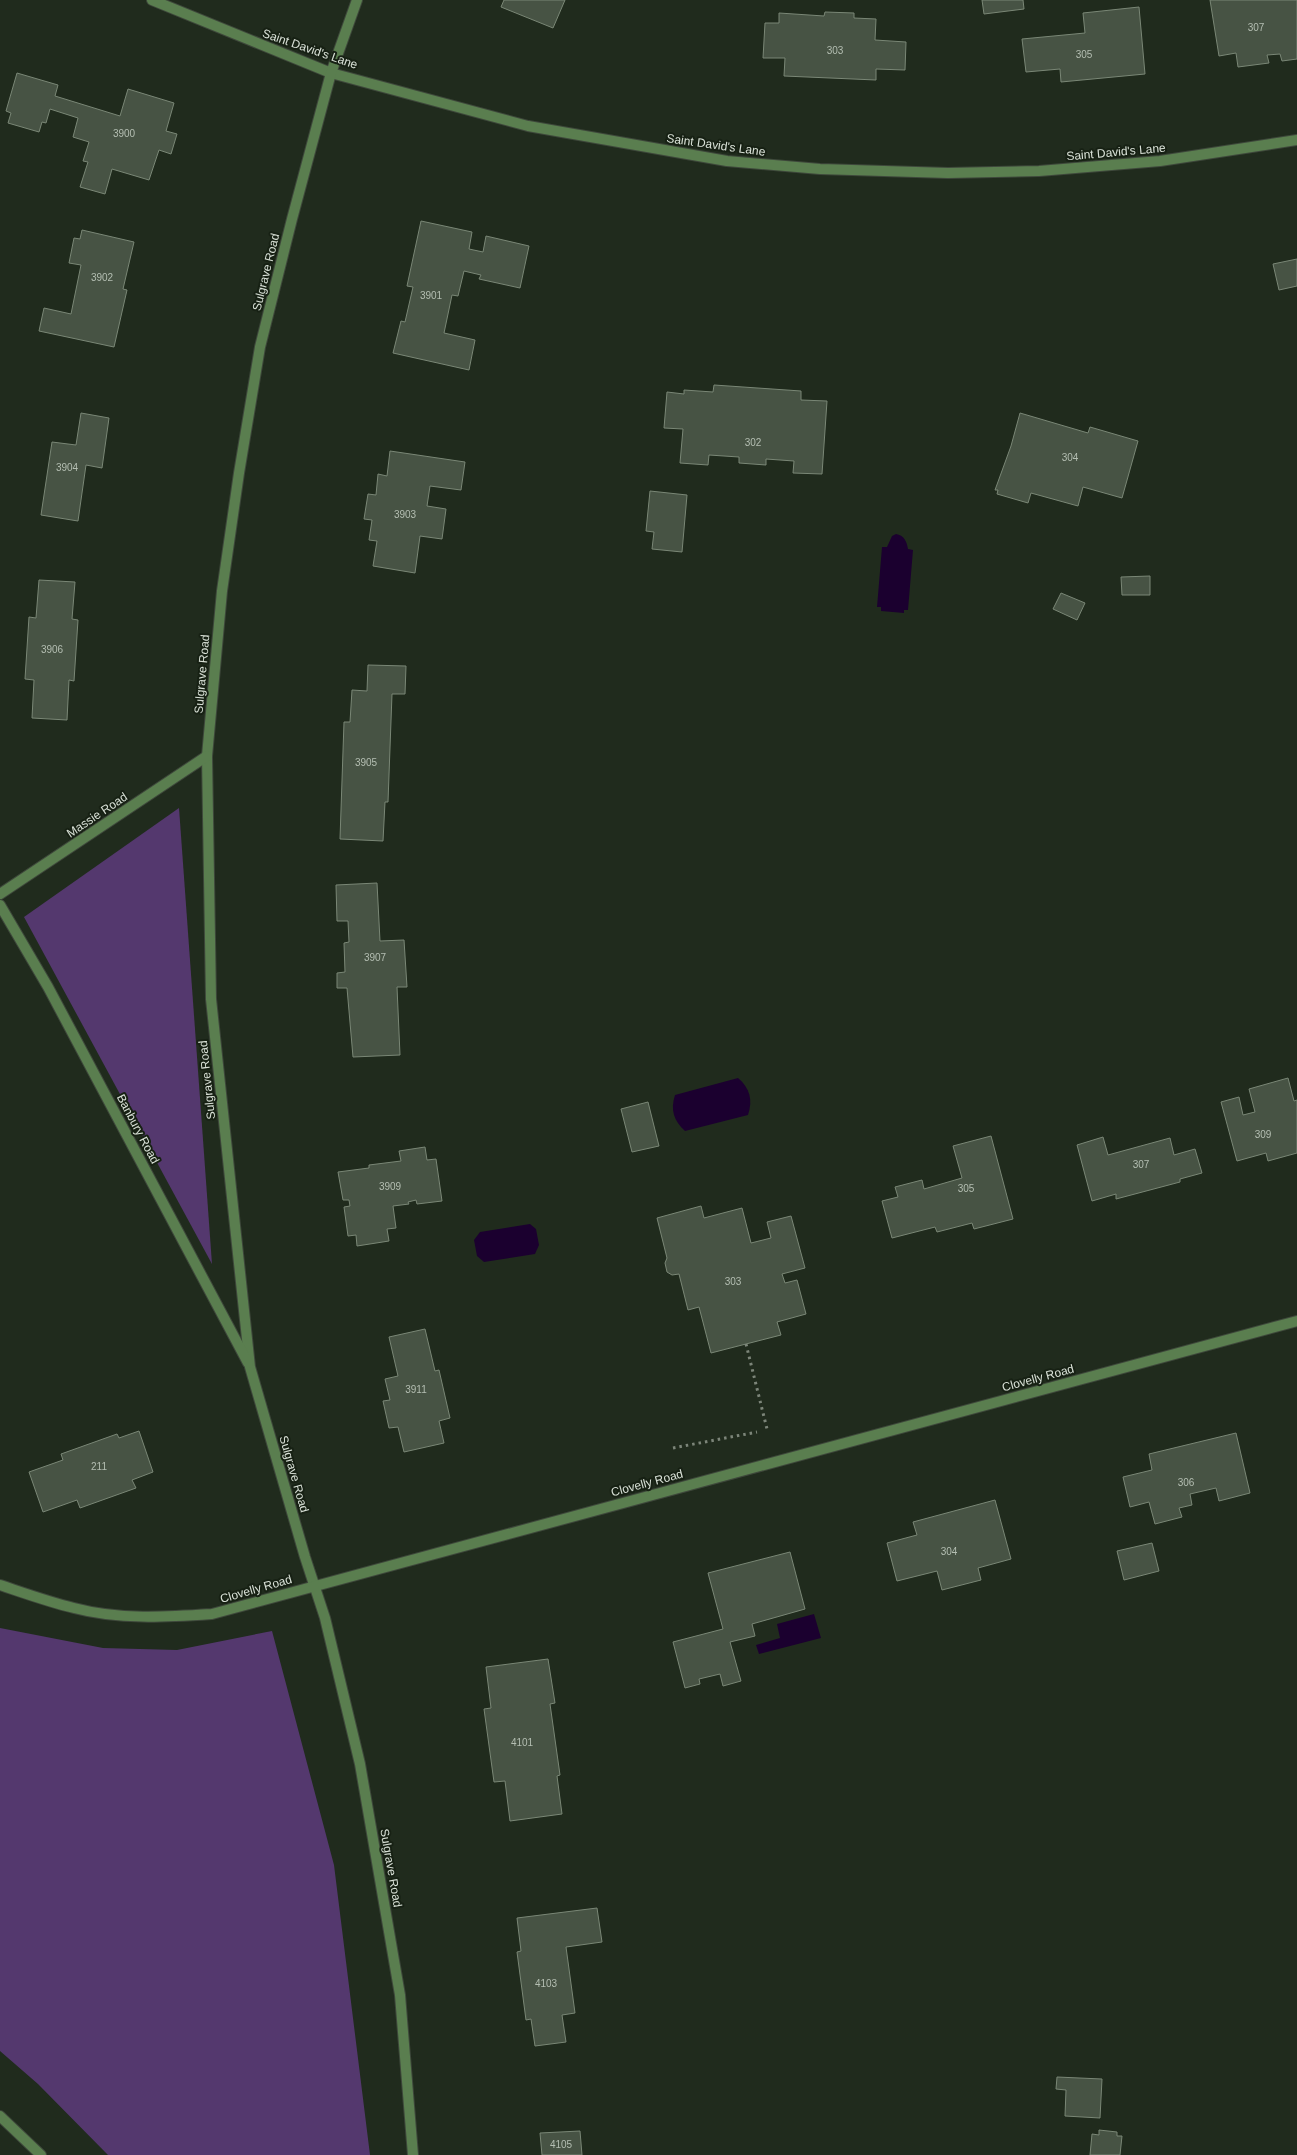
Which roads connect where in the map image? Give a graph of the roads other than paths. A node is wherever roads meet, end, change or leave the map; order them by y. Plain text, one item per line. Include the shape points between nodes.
1 (152, 0) edge
2 (358, 0) edge
3 (331, 73) junction
4 (1297, 140) edge
5 (207, 756) junction
6 (0, 894) edge
7 (0, 905) edge
8 (1297, 1321) edge
9 (250, 1368) junction
10 (0, 1585) edge
11 (314, 1586) junction
12 (0, 2116) edge
13 (41, 2155) edge
14 (413, 2155) edge

1 - 3 street, Saint David's Lane
2 - 3 street, Sulgrave Road
3 - 4 street, Saint David's Lane via 528,126 727,161 820,169 948,173 1039,171 1160,161
3 - 5 street, Sulgrave Road via 260,347 222,591
5 - 6 street, Massie Road
5 - 9 street, Sulgrave Road via 211,999
7 - 9 street, Banbury Road via 48,987
8 - 11 street, Clovelly Road
9 - 11 street, Sulgrave Road
10 - 11 street, Clovelly Road via 75,1609 164,1618 212,1614
11 - 14 street, Sulgrave Road via 325,1618 360,1764 382,1884 400,1995
12 - 13 street

